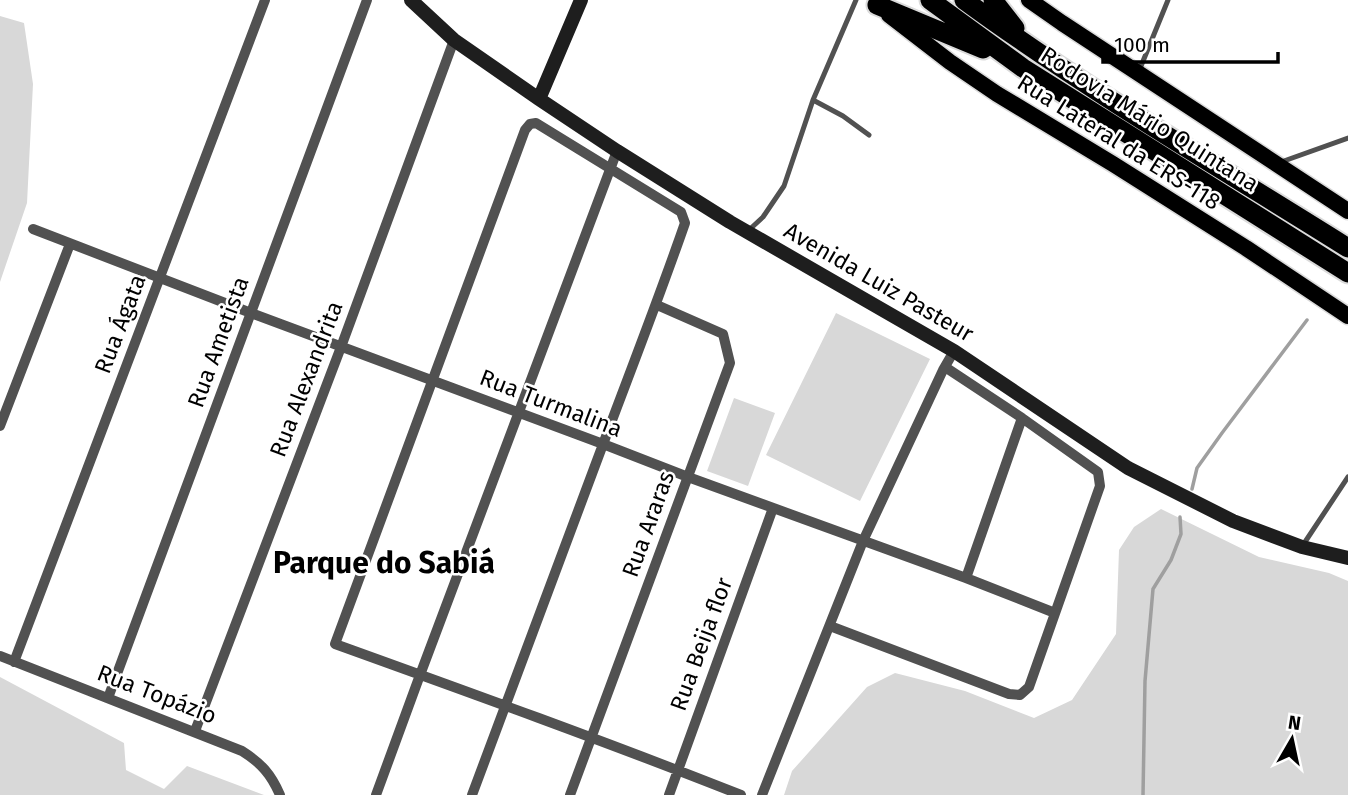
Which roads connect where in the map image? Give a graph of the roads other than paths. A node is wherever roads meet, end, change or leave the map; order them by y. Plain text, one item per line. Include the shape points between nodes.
1 (265, 0) edge
2 (367, 0) edge
3 (411, 0) edge
4 (581, 0) edge
5 (856, 0) edge
6 (930, 0) edge
7 (964, 0) edge
8 (993, 0) edge
9 (1029, 0) edge
10 (1168, 0) edge
11 (874, 3) edge
12 (454, 40) junction
13 (1034, 50) junction
14 (1023, 68) junction
15 (1137, 74) junction
16 (539, 100) junction
17 (813, 100) junction
18 (869, 135) dead end
19 (1348, 138) edge
20 (617, 151) junction
21 (1275, 164) junction
22 (610, 167) junction
23 (1348, 211) edge
24 (33, 229) dead end
25 (747, 232) junction
26 (70, 244) junction
27 (1348, 248) edge
28 (1348, 273) edge
29 (160, 278) junction
30 (657, 305) junction
31 (251, 313) junction
32 (1348, 316) edge
33 (341, 347) junction
34 (954, 351) junction
35 (945, 367) junction
36 (433, 381) junction
37 (518, 413) junction
38 (1022, 418) junction
39 (0, 426) edge
40 (603, 444) junction
41 (688, 477) junction
42 (1348, 477) edge
43 (773, 508) junction
44 (863, 541) junction
45 (1301, 547) junction
46 (1348, 558) edge
47 (966, 578) junction
48 (1055, 613) junction
49 (830, 626) junction
50 (0, 656) edge
51 (14, 662) junction
52 (420, 675) junction
53 (107, 698) junction
54 (505, 706) junction
55 (195, 732) junction
56 (592, 738) junction
57 (678, 770) junction
58 (280, 795) edge
59 (376, 795) edge
60 (472, 795) edge
61 (570, 795) edge
62 (668, 795) edge
63 (741, 795) edge
64 (762, 795) edge

1 - 29 street, Rua Ágata
2 - 31 street, Rua Ametista
3 - 12 main road, Avenida Luiz Pasteur
4 - 16 main road
5 - 17 lane
6 - 14 highway, Rodovia Mário Quintana
7 - 13 highway, Rodovia Mário Quintana
8 - 13 highway
9 - 15 main road
10 - 15 lane
11 - 14 highway
11 - 32 main road, Rua Lateral da ERS-118 via 997,94
12 - 16 main road, Avenida Luiz Pasteur
12 - 33 street, Rua Alexandrita
13 - 27 highway, Rodovia Mário Quintana
14 - 28 highway, Rodovia Mário Quintana
15 - 21 main road
16 - 20 main road, Avenida Luiz Pasteur
17 - 18 lane
17 - 25 lane via 784,186
19 - 21 lane
20 - 22 street
20 - 25 main road, Avenida Luiz Pasteur
21 - 23 main road
22 - 30 street via 681,212 685,223
22 - 36 street via 536,123 525,130
22 - 37 street
24 - 26 street, Rua Turmalina
25 - 34 main road, Avenida Luiz Pasteur
26 - 29 street, Rua Turmalina
26 - 39 street
29 - 31 street, Rua Turmalina
29 - 51 street, Rua Ágata
30 - 40 street
30 - 41 street, Rua Araras via 723,334 730,363
31 - 33 street, Rua Turmalina
31 - 53 street, Rua Ametista
33 - 36 street, Rua Turmalina
33 - 55 street, Rua Alexandrita
34 - 35 street
34 - 45 main road, Avenida Luiz Pasteur via 1128,468 1233,521
35 - 38 street
35 - 44 street
36 - 37 street, Rua Turmalina
36 - 52 street via 335,643
37 - 40 street, Rua Turmalina
37 - 52 street
38 - 47 street
38 - 48 street via 1098,472 1100,486
40 - 41 street, Rua Turmalina
40 - 54 street
41 - 43 street, Rua Turmalina
41 - 56 street, Rua Araras
42 - 45 lane
43 - 44 street, Rua Turmalina
43 - 57 street, Rua Beija flor
44 - 47 street, Rua Turmalina
44 - 49 street
45 - 46 main road, Avenida Luiz Pasteur
47 - 48 street, Rua Turmalina
48 - 49 street via 1029,687 1020,695
49 - 64 street
50 - 51 street, Rua Topázio
51 - 53 street, Rua Topázio
52 - 54 street
52 - 59 street
53 - 55 street, Rua Topázio
54 - 56 street
54 - 60 street
55 - 58 street, Rua Topázio via 260,762
56 - 57 street
56 - 61 street, Rua Araras
57 - 62 street, Rua Beija flor
57 - 63 street

